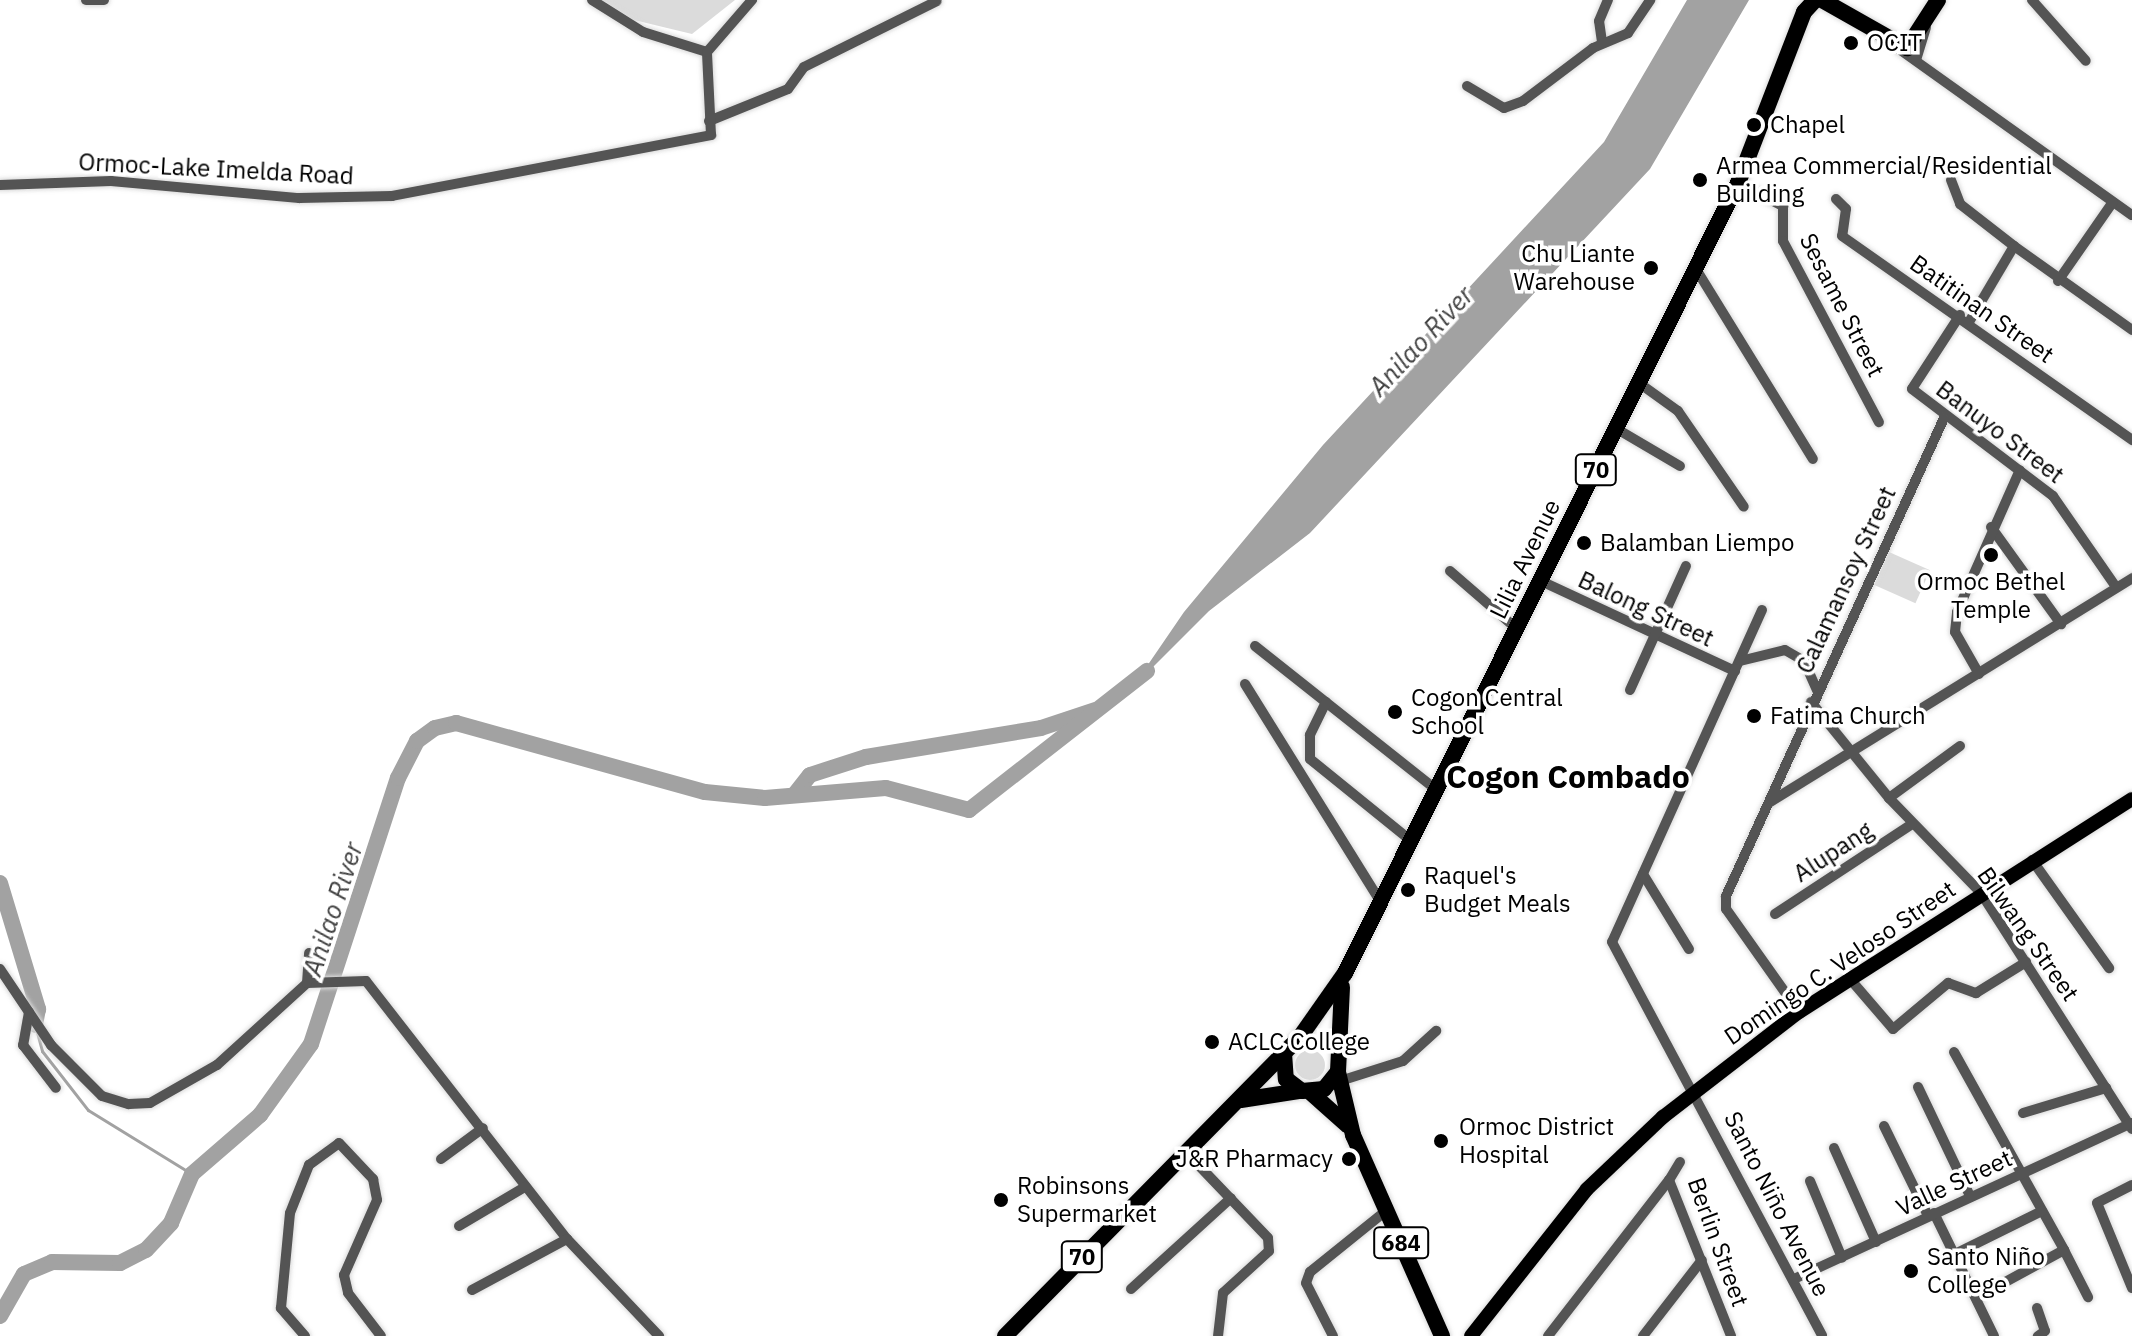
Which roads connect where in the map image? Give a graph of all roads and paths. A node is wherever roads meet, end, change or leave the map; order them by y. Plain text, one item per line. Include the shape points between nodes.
1 (86, 0) edge
2 (104, 0) edge
3 (592, 0) edge
4 (752, 0) edge
5 (1608, 0) edge
6 (1650, 0) edge
7 (1815, 0) edge
8 (1822, 0) edge
9 (1938, 0) edge
10 (2032, 0) edge
11 (937, 1) edge
12 (1844, 11) junction
13 (1928, 24) junction
14 (1797, 32) junction
15 (1602, 42) junction
16 (1889, 42) junction
17 (707, 52) junction
18 (1916, 60) junction
19 (2086, 61) dead end
20 (1467, 86) dead end
21 (709, 121) junction
22 (1951, 180) dead end
23 (1738, 183) junction
24 (0, 185) edge
25 (1836, 199) dead end
26 (2113, 202) junction
27 (2132, 215) edge
28 (2014, 246) junction
29 (1696, 269) junction
30 (2058, 281) junction
31 (1964, 319) junction
32 (2132, 330) edge
33 (1639, 383) junction
34 (1944, 418) junction
35 (1879, 422) dead end
36 (1617, 429) junction
37 (2132, 440) edge
38 (1813, 459) dead end
39 (1680, 466) dead end
40 (2020, 470) junction
41 (1744, 507) dead end
42 (1991, 527) junction
43 (1686, 566) dead end
44 (1450, 571) dead end
45 (2132, 578) edge
46 (1541, 581) junction
47 (2116, 587) junction
48 (1762, 610) dead end
49 (2061, 624) junction
50 (1517, 629) junction
51 (1654, 637) junction
52 (1255, 646) dead end
53 (1738, 666) junction
54 (1979, 674) junction
55 (1245, 684) dead end
56 (1630, 690) dead end
57 (1817, 690) junction
58 (1326, 702) junction
59 (1811, 702) junction
60 (1960, 746) dead end
61 (1852, 748) junction
62 (1437, 790) junction
63 (1889, 798) junction
64 (2132, 799) edge
65 (1770, 802) junction
66 (1912, 824) junction
67 (1410, 840) junction
68 (2032, 860) junction
69 (1643, 874) junction
70 (1981, 893) junction
71 (1380, 901) junction
72 (1775, 914) dead end
73 (1689, 949) dead end
74 (309, 953) dead end
75 (2026, 962) junction
76 (2109, 968) dead end
77 (0, 969) edge
78 (1345, 973) junction
79 (1850, 979) junction
80 (307, 983) junction
81 (29, 1012) junction
82 (1799, 1012) junction
83 (1436, 1031) dead end
84 (1300, 1037) junction
85 (1954, 1052) dead end
86 (1284, 1053) junction
87 (1339, 1069) junction
88 (1918, 1087) dead end
89 (56, 1088) dead end
90 (2106, 1088) junction
91 (1696, 1091) junction
92 (1306, 1092) junction
93 (1236, 1102) junction
94 (2023, 1113) dead end
95 (2131, 1125) edge
96 (1884, 1126) dead end
97 (483, 1128) junction
98 (1353, 1135) junction
99 (1834, 1148) dead end
100 (1185, 1151) junction
101 (441, 1159) dead end
102 (1680, 1162) dead end
103 (2021, 1173) junction
104 (1669, 1180) junction
105 (1810, 1181) dead end
106 (2132, 1185) edge
107 (525, 1187) junction
108 (1970, 1196) junction
109 (1231, 1198) junction
110 (1386, 1211) junction
111 (2042, 1211) junction
112 (1931, 1215) junction
113 (459, 1226) dead end
114 (567, 1239) junction
115 (1876, 1242) junction
116 (2064, 1250) junction
117 (1955, 1254) junction
118 (2126, 1257) edge
119 (1842, 1258) junction
120 (1702, 1260) junction
121 (1794, 1279) junction
122 (2132, 1288) edge
123 (1131, 1289) dead end
124 (472, 1290) dead end
125 (2088, 1297) dead end
126 (1976, 1298) junction
127 (2037, 1308) dead end
128 (1649, 1333) edge
129 (305, 1336) edge
130 (381, 1336) edge
131 (659, 1336) edge
132 (1005, 1336) edge
133 (1218, 1336) edge
134 (1333, 1336) edge
135 (1442, 1336) edge
136 (1471, 1336) edge
137 (1548, 1336) edge
138 (1731, 1336) edge
139 (1822, 1336) edge
140 (1994, 1336) edge
141 (2038, 1336) edge

1 - 2 street
3 - 17 street via 643,32
4 - 17 street
5 - 15 street via 1599,21
6 - 15 street via 1628,33
7 - 14 highway, Lilia Avenue / 70
8 - 12 highway
9 - 13 highway
10 - 19 street
11 - 21 street via 804,67 788,89
12 - 14 highway via 1819,13
12 - 16 highway
13 - 16 highway
13 - 18 street
14 - 23 highway, Lilia Avenue / 70
15 - 20 street via 1511,107
16 - 18 street
17 - 21 street
18 - 26 street
21 - 24 street, Ormoc-Lake Imelda Road via 711,135 392,196 299,198 111,181
22 - 28 street via 1960,204
23 - 29 highway, Lilia Avenue / 70
23 - 35 street, Sesame Street via 1783,206 1783,241
25 - 31 street, Batitinan Street via 1846,209 1842,236
26 - 27 street
26 - 30 street
28 - 30 street
28 - 31 street
29 - 33 highway, Lilia Avenue / 70
29 - 38 street
30 - 32 street
31 - 34 street, Banuyo Street via 1912,389
31 - 37 street, Batitinan Street
33 - 36 highway, Lilia Avenue / 70
33 - 41 street via 1678,411
34 - 40 street, Banuyo Street
34 - 57 street, Calamansoy Street
36 - 39 street
36 - 46 highway, Lilia Avenue / 70
40 - 42 street
40 - 47 street, Banuyo Street via 2078,526
42 - 49 street
42 - 54 street via 1963,588 1955,632
43 - 51 street
44 - 50 street
45 - 47 street
46 - 50 highway, Lilia Avenue / 70
46 - 51 street, Balong Street
47 - 49 street
48 - 53 street
49 - 54 street
50 - 62 highway, Lilia Avenue / 70
51 - 53 street, Balong Street
51 - 56 street
52 - 58 street
53 - 57 street via 1785,650 1804,661
53 - 69 street
54 - 61 street
55 - 71 street
57 - 59 street, Calamansoy Street
58 - 62 street
58 - 67 street via 1310,735 1310,759
59 - 61 street, Bilwang Street
59 - 65 street, Calamansoy Street
60 - 63 street
61 - 63 street, Bilwang Street
61 - 65 street
62 - 67 highway, Lilia Avenue / 70
63 - 66 street, Bilwang Street
64 - 68 main road, Domingo C. Veloso Street
65 - 82 street, Calamansoy Street via 1726,909
66 - 70 street, Bilwang Street
66 - 72 street, Alupang
67 - 71 highway, Lilia Avenue / 70
68 - 70 main road, Domingo C. Veloso Street
68 - 76 street
69 - 73 street
69 - 91 street, Santo Niño Avenue via 1612,942
70 - 75 street, Bilwang Street
70 - 79 main road, Domingo C. Veloso Street
71 - 78 highway, Lilia Avenue / 70
74 - 80 street
75 - 79 street via 1976,993 1948,983 1893,1029
75 - 90 street, Bilwang Street
77 - 81 street
78 - 84 highway, 70
78 - 87 highway, 70
79 - 82 main road, Domingo C. Veloso Street
80 - 81 street via 217,1065 150,1103 102,1096
80 - 97 street via 366,981
81 - 89 street via 23,1045
82 - 91 main road, Domingo C. Veloso Street
83 - 87 street via 1403,1061
84 - 86 highway, 70
84 - 87 highway via 1323,1038
85 - 103 street
86 - 92 highway via 1286,1079
86 - 93 highway, 70
87 - 92 highway via 1324,1089
87 - 98 highway, 684
88 - 108 street
90 - 94 street
90 - 95 street, Bilwang Street
91 - 121 street, Santo Niño Avenue
91 - 136 main road, Domingo C. Veloso Street via 1587,1189
92 - 93 highway, 70 via 1261,1092
92 - 98 highway, 684 via 1336,1110
93 - 100 highway, 70
95 - 103 street, Valle Street
96 - 112 street
97 - 101 street
97 - 107 street
98 - 110 highway, 684
99 - 115 street
100 - 109 street
100 - 132 highway, 70
102 - 104 street, Berlin Street
103 - 108 street, Valle Street
103 - 111 street
104 - 120 street, Berlin Street
104 - 137 street
105 - 119 street
106 - 118 street via 2097,1203
107 - 113 street
107 - 114 street
108 - 112 street, Valle Street
109 - 123 street
109 - 133 street via 1268,1238 1269,1251 1223,1293
110 - 134 street via 1310,1272 1306,1283
110 - 135 highway, 684
111 - 116 street
111 - 117 street
112 - 115 street, Valle Street
112 - 117 street
114 - 124 street
114 - 131 street
115 - 119 street, Valle Street
116 - 125 street
116 - 126 street
117 - 126 street
118 - 122 street
119 - 121 street, Valle Street
120 - 128 street
120 - 138 street, Berlin Street
121 - 139 street, Santo Niño Avenue
126 - 140 street
127 - 141 street via 2045,1331
129 - 130 street via 281,1308 290,1213 309,1165 339,1143 373,1179 377,1200 344,1275 348,1293

